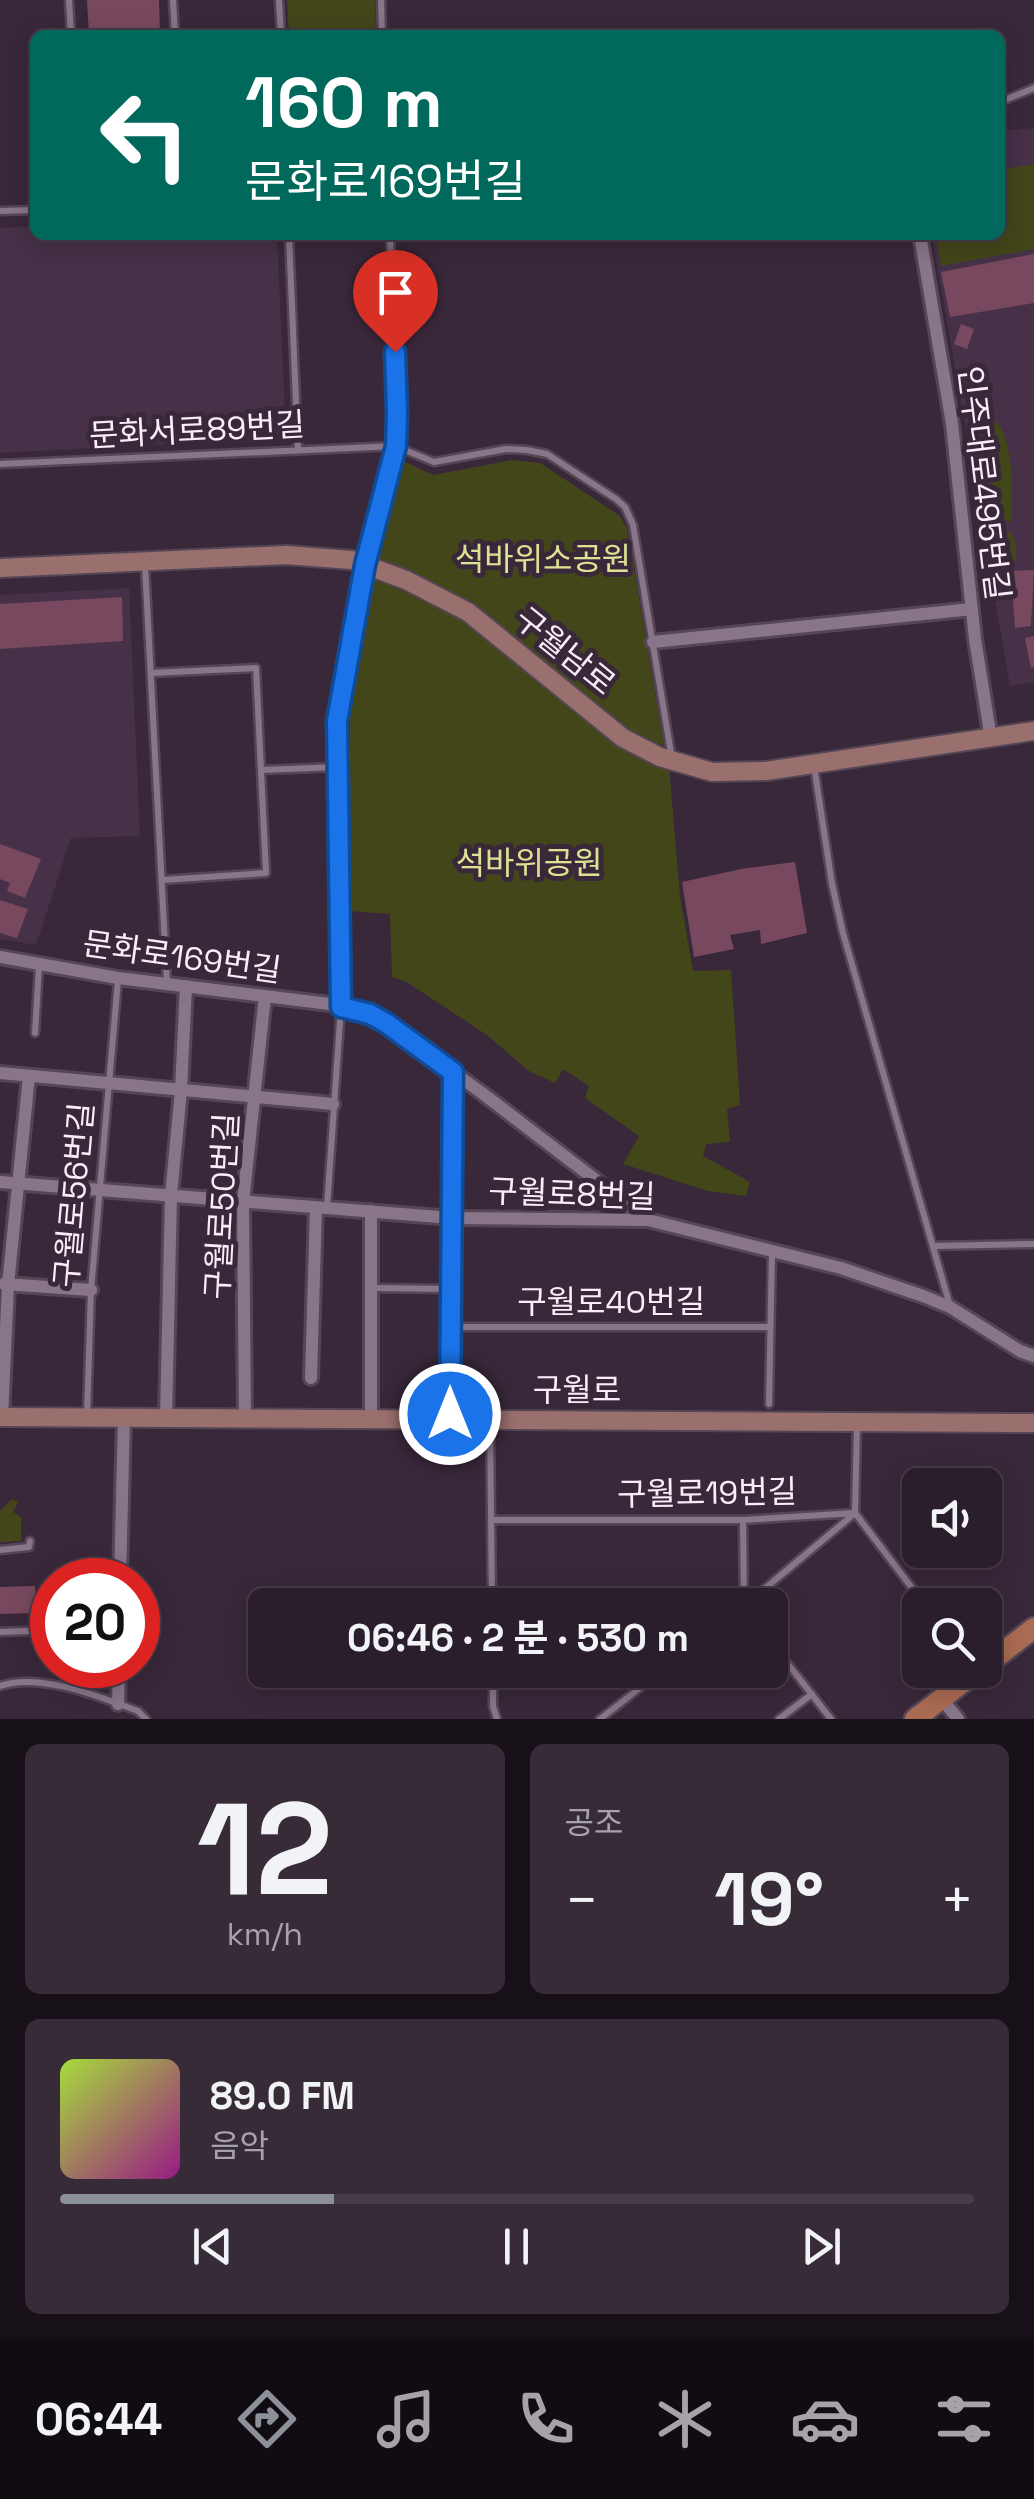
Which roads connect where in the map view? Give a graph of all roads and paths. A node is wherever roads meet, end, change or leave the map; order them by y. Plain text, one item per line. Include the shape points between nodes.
1 (70, 0) edge
2 (174, 0) edge
3 (279, 0) edge
4 (381, 0) edge
5 (71, 30) edge
6 (175, 30) edge
7 (281, 30) edge
8 (382, 30) edge
9 (1034, 88) edge
10 (1005, 100) edge
11 (30, 210) edge
12 (0, 211) edge
13 (289, 240) edge
14 (390, 240) edge
15 (921, 240) edge
16 (396, 446) junction
17 (298, 450) junction
18 (0, 464) edge
19 (145, 561) junction
20 (365, 565) junction
21 (0, 568) edge
22 (972, 609) junction
23 (653, 642) junction
24 (150, 673) junction
25 (1034, 731) edge
26 (991, 739) junction
27 (672, 760) junction
28 (813, 763) junction
29 (338, 767) junction
30 (261, 770) junction
31 (162, 880) junction
32 (0, 957) edge
33 (39, 964) junction
34 (118, 978) junction
35 (167, 984) junction
36 (186, 986) junction
37 (265, 996) junction
38 (341, 1007) junction
39 (34, 1033) dead end
40 (453, 1072) junction
41 (0, 1073) edge
42 (28, 1076) junction
43 (108, 1084) junction
44 (180, 1090) junction
45 (254, 1096) junction
46 (333, 1104) junction
47 (0, 1182) edge
48 (18, 1184) junction
49 (98, 1190) junction
50 (171, 1196) junction
51 (243, 1202) junction
52 (321, 1208) junction
53 (371, 1211) junction
54 (452, 1218) junction
55 (648, 1220) junction
56 (1034, 1244) edge
57 (934, 1246) junction
58 (772, 1250) junction
59 (4, 1284) edge
60 (371, 1288) junction
61 (451, 1289) junction
62 (91, 1290) junction
63 (950, 1308) junction
64 (451, 1327) junction
65 (770, 1327) junction
66 (1034, 1356) edge
67 (311, 1378) dead end
68 (769, 1404) dead end
69 (1, 1417) edge
70 (87, 1418) junction
71 (124, 1418) junction
72 (166, 1418) junction
73 (245, 1418) junction
74 (371, 1419) junction
75 (450, 1420) junction
76 (490, 1420) junction
77 (857, 1422) junction
78 (1034, 1423) edge
79 (855, 1514) junction
80 (492, 1520) junction
81 (743, 1520) junction
82 (30, 1541) dead end
83 (0, 1550) edge
84 (121, 1558) edge
85 (492, 1588) edge
86 (744, 1588) edge
87 (765, 1588) edge
88 (912, 1588) edge
89 (1034, 1628) edge
90 (29, 1631) dead end
91 (0, 1632) edge
92 (1002, 1652) edge
93 (788, 1664) edge
94 (0, 1686) edge
95 (118, 1688) edge
96 (493, 1688) edge
97 (639, 1688) edge
98 (955, 1688) edge
99 (812, 1694) junction
100 (942, 1698) junction
101 (118, 1704) junction
102 (146, 1719) edge
103 (497, 1719) edge
104 (600, 1719) edge
105 (779, 1719) edge
106 (831, 1719) edge
107 (916, 1719) edge
108 (958, 1719) edge

1 - 5 lane
2 - 6 lane
3 - 7 lane
4 - 8 lane
9 - 10 lane
11 - 12 lane
13 - 17 lane
14 - 16 lane
15 - 22 street, 인주대로495번길 via 952,424
16 - 17 lane, 문화서로89번길
16 - 20 lane
16 - 23 lane, 문화서로89번길 via 434,462 506,450 546,454 616,499 633,525
17 - 18 lane, 문화서로89번길
19 - 20 street, 구월남로 via 286,554
19 - 21 street, 구월남로
19 - 24 lane
20 - 27 street, 구월남로 via 468,612 624,738
20 - 29 lane via 337,721
22 - 23 street
22 - 26 street, 인주대로495번길
23 - 27 lane, 문화서로89번길
24 - 30 lane via 256,668
24 - 31 lane
25 - 26 street, 구월남로
26 - 28 street, 구월남로
27 - 28 street, 구월남로 via 712,772
28 - 57 lane via 841,924
29 - 30 lane
29 - 38 lane
30 - 31 lane via 266,873
31 - 35 lane
32 - 33 street, 문화로169번길
33 - 34 street, 문화로169번길
33 - 39 lane
34 - 35 street, 문화로169번길
34 - 43 lane, 구월로56번길
35 - 36 street, 문화로169번길
36 - 37 street, 문화로169번길
36 - 44 street
37 - 38 street, 문화로169번길
37 - 45 street, 구월로50번길
38 - 40 street, 문화로169번길 via 386,1023
38 - 46 lane
40 - 54 lane
40 - 55 street, 문화로169번길
41 - 42 street
42 - 43 street
42 - 48 street
43 - 44 street
43 - 49 lane, 구월로56번길
44 - 45 street
44 - 50 street
45 - 46 street
45 - 51 street, 구월로50번길
46 - 52 lane
47 - 48 street, 구월로8번길
48 - 49 street, 구월로8번길
48 - 59 street
49 - 50 street, 구월로8번길
49 - 62 lane, 구월로56번길
50 - 51 street, 구월로8번길
50 - 72 street
51 - 52 street, 구월로8번길
51 - 73 street, 구월로50번길
52 - 53 street, 구월로8번길
52 - 67 street
53 - 54 street, 구월로8번길
53 - 60 street
54 - 55 street, 구월로8번길
54 - 61 lane
55 - 58 street, 구월로8번길
56 - 57 lane
57 - 63 lane
58 - 63 street, 구월로8번길
58 - 65 lane
59 - 62 street
59 - 69 street
60 - 61 lane
60 - 74 street
61 - 64 lane
62 - 70 lane, 구월로56번길
63 - 66 street, 구월로8번길
64 - 65 lane, 구월로40번길
64 - 75 lane
65 - 68 lane
69 - 70 street, 구월로
70 - 71 street, 구월로
71 - 72 street, 구월로
71 - 84 street
72 - 73 street, 구월로
73 - 74 street, 구월로
74 - 75 street, 구월로
75 - 76 street, 구월로
76 - 77 street, 구월로
76 - 80 lane
77 - 78 street, 구월로
77 - 79 lane
79 - 81 lane, 구월로19번길
79 - 87 lane, 구월로19번길
79 - 88 lane
80 - 81 lane, 구월로19번길
80 - 85 lane
81 - 86 lane
82 - 83 lane
89 - 92 main road
90 - 91 lane
93 - 99 lane
94 - 101 lane via 58,1686
95 - 101 street
96 - 103 lane
97 - 104 lane
98 - 100 main road
99 - 105 lane
99 - 106 lane
100 - 107 main road
100 - 108 street
101 - 102 lane

